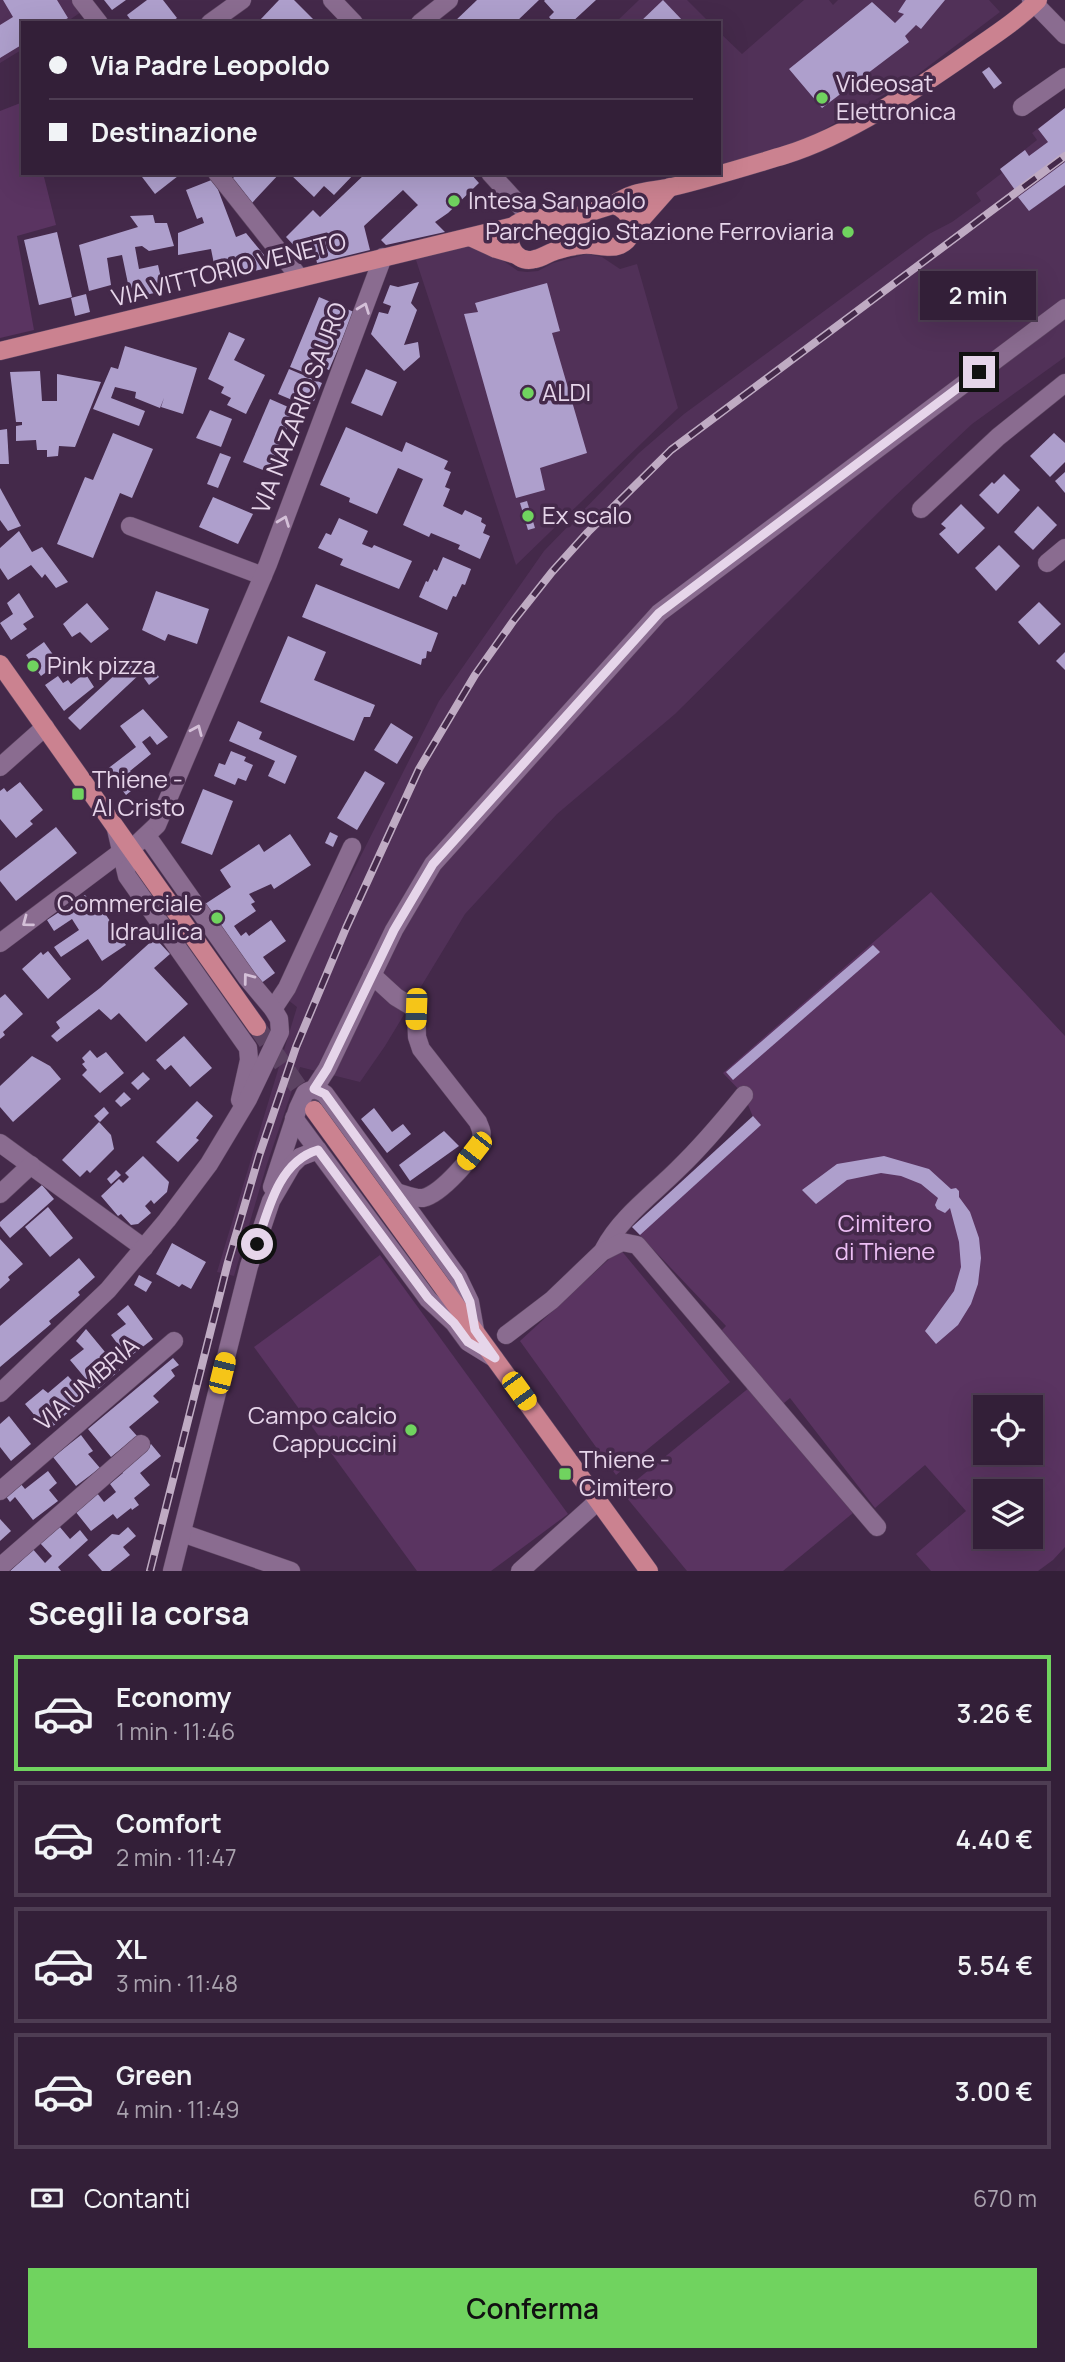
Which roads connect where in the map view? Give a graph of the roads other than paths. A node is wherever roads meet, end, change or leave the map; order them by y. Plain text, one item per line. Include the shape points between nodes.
1 (82, 0) edge
2 (242, 0) edge
3 (332, 0) edge
4 (449, 0) edge
5 (1035, 1) edge
6 (98, 21) edge
7 (213, 21) edge
8 (353, 21) edge
9 (423, 21) edge
10 (1065, 35) edge
11 (1065, 77) edge
12 (1022, 107) dead end
13 (721, 173) edge
14 (219, 175) edge
15 (492, 175) edge
16 (714, 175) edge
17 (670, 187) junction
18 (613, 205) junction
19 (521, 223) junction
20 (632, 226) junction
21 (470, 237) junction
22 (516, 255) junction
23 (383, 257) junction
24 (300, 278) junction
25 (1065, 308) edge
26 (0, 351) edge
27 (1065, 383) edge
28 (920, 509) dead end
29 (130, 526) dead end
30 (1065, 548) edge
31 (1047, 563) dead end
32 (263, 576) junction
33 (0, 664) edge
34 (45, 727) junction
35 (0, 767) edge
36 (148, 836) junction
37 (352, 847) dead end
38 (126, 850) junction
39 (0, 943) edge
40 (372, 975) junction
41 (273, 1009) junction
42 (257, 1027) tunnel mouth
43 (274, 1047) junction
44 (248, 1048) junction
45 (314, 1089) junction
46 (744, 1096) dead end
47 (314, 1110) tunnel mouth
48 (294, 1118) junction
49 (0, 1143) edge
50 (318, 1150) junction
51 (209, 1164) junction
52 (31, 1166) junction
53 (396, 1192) junction
54 (0, 1194) edge
55 (271, 1200) junction
56 (144, 1248) junction
57 (602, 1252) junction
58 (475, 1330) junction
59 (506, 1335) dead end
60 (174, 1341) dead end
61 (495, 1358) junction
62 (0, 1393) edge
63 (142, 1444) dead end
64 (0, 1491) edge
65 (598, 1501) junction
66 (877, 1527) dead end
67 (182, 1533) junction
68 (0, 1567) edge
69 (172, 1571) edge
70 (290, 1571) edge
71 (520, 1571) edge
72 (649, 1571) edge

1 - 6 street
2 - 7 street
3 - 8 street
4 - 9 street
5 - 10 street
5 - 13 main road, VIA VITTORIO VENETO via 937,75 831,137
11 - 12 street
14 - 24 street
15 - 19 street
16 - 17 main road, VIA VITTORIO VENETO
17 - 18 main road, VIA VITTORIO VENETO via 638,192
17 - 20 main road
18 - 19 main road, VIA VITTORIO VENETO via 578,216
18 - 20 main road via 627,212
19 - 21 main road, VIA VITTORIO VENETO
19 - 22 main road via 510,234
20 - 22 main road via 628,238 615,246 586,244 531,260
21 - 22 main road
21 - 23 main road, VIA VITTORIO VENETO
23 - 24 main road, VIA VITTORIO VENETO
32 -> 23 street, VIA NAZARIO SAURO
24 - 26 main road, VIA VITTORIO VENETO
25 - 40 street via 659,613 433,864
27 - 28 street
29 - 32 street
30 - 31 street
36 -> 32 street, VIA NAZARIO SAURO via 157,825
33 - 34 main road
34 - 35 street
34 - 38 main road
36 - 38 street, VIA NAZARIO SAURO
41 -> 36 street
37 - 41 street
38 -> 39 street, VIA NAZARIO SAURO
38 - 42 main road
38 - 44 street via 127,876
40 - 45 street
40 - 53 street via 416,1009 421,1049 482,1133 461,1168 431,1196 419,1199
41 - 43 street via 279,1019
43 - 44 street via 257,1052
43 - 51 street
44 - 51 street via 248,1068 237,1109
45 - 48 street via 305,1093
45 - 53 street via 325,1094
46 - 57 street via 626,1220
47 - 58 main road
48 - 50 street
48 - 55 street
49 - 52 street
50 - 55 street via 292,1165
50 - 61 street via 428,1298 468,1342
51 - 56 street
52 - 54 street
52 - 56 street
53 - 58 street via 458,1277 470,1302
55 - 67 street via 249,1266
56 - 62 street via 108,1290
57 - 59 street via 552,1300
57 - 66 street via 622,1242 637,1245
58 - 61 main road
60 - 64 street, VIA UMBRIA
61 - 65 main road
63 - 68 street
65 - 71 street
65 - 72 main road
67 - 69 street
67 - 70 street

